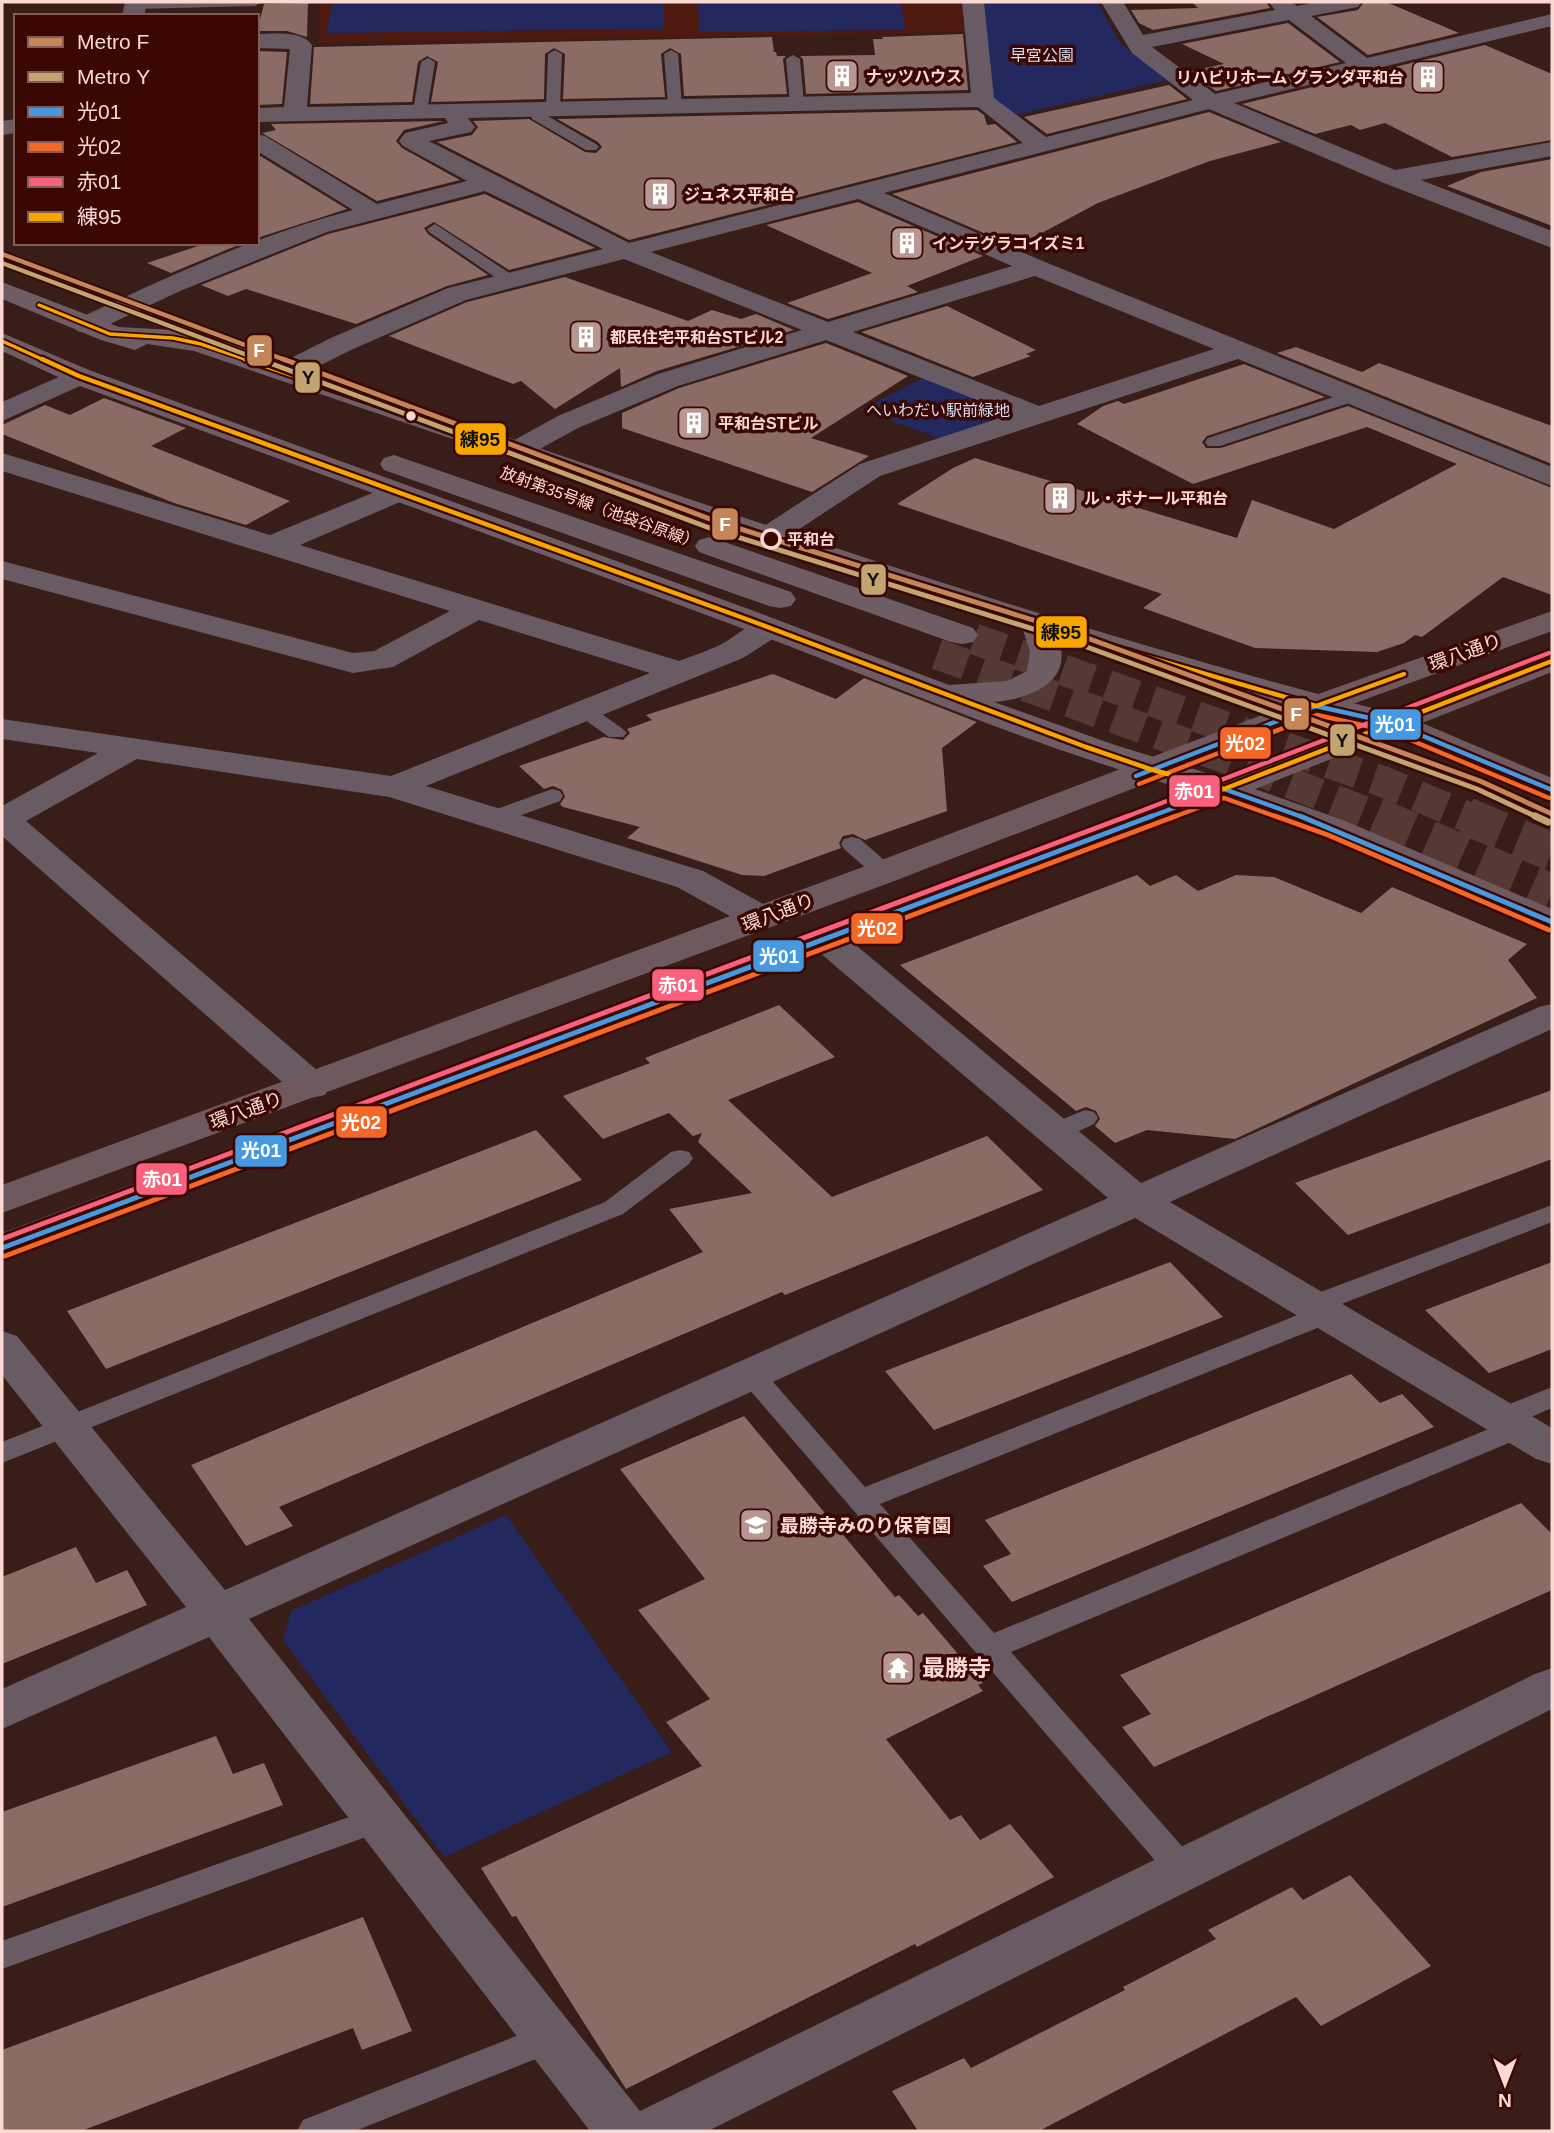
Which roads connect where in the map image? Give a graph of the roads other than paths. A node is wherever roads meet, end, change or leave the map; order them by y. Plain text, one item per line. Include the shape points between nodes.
1 (255, 2) edge
2 (973, 2) edge
3 (1112, 2) edge
4 (1350, 2) edge
5 (135, 7) edge
6 (1285, 7) edge
7 (1552, 20) edge
8 (259, 41) edge
9 (1136, 43) junction
10 (555, 54) dead end
11 (671, 54) dead end
12 (793, 59) dead end
13 (428, 62) dead end
14 (1363, 65) junction
15 (983, 100) junction
16 (1211, 102) junction
17 (797, 104) junction
18 (675, 106) junction
19 (544, 109) junction
20 (420, 111) junction
21 (455, 111) junction
22 (295, 114) junction
23 (259, 115) edge
24 (259, 142) edge
25 (1041, 145) junction
26 (591, 147) dead end
27 (1552, 149) edge
28 (1393, 178) junction
29 (488, 183) junction
30 (861, 192) junction
31 (373, 212) junction
32 (435, 229) dead end
33 (1552, 240) edge
34 (628, 252) junction
35 (1036, 267) junction
36 (511, 281) junction
37 (2, 290) edge
38 (2, 318) edge
39 (98, 329) junction
40 (829, 332) junction
41 (2, 341) edge
42 (1238, 350) junction
43 (287, 372) junction
44 (79, 376) junction
45 (1352, 396) junction
46 (2, 414) edge
47 (1038, 415) junction
48 (1214, 442) dead end
49 (517, 450) junction
50 (2, 462) edge
51 (1552, 477) edge
52 (397, 493) junction
53 (767, 537) junction
54 (271, 545) junction
55 (2, 570) edge
56 (476, 608) junction
57 (1552, 620) edge
58 (1037, 625) junction
59 (768, 628) junction
60 (962, 635) tunnel mouth
61 (937, 654) tunnel mouth
62 (1552, 661) edge
63 (681, 672) junction
64 (937, 691) junction
65 (1317, 706) junction
66 (585, 711) junction
67 (1392, 723) junction
68 (2, 729) edge
69 (616, 733) dead end
70 (131, 749) junction
71 (1153, 770) junction
72 (394, 787) junction
73 (1224, 789) junction
74 (1552, 790) edge
75 (552, 796) dead end
76 (494, 818) junction
77 (852, 844) dead end
78 (884, 872) junction
79 (761, 918) junction
80 (1552, 922) edge
81 (826, 939) junction
82 (1552, 1015) edge
83 (311, 1086) junction
84 (680, 1158) dead end
85 (2, 1200) edge
86 (1137, 1201) junction
87 (1552, 1213) edge
88 (2, 1248) edge
89 (1320, 1310) junction
90 (2, 1346) edge
91 (750, 1374) junction
92 (1552, 1397) edge
93 (68, 1427) junction
94 (1524, 1432) edge
95 (2, 1453) edge
96 (861, 1500) junction
97 (217, 1613) junction
98 (989, 1648) junction
99 (1552, 1687) edge
100 (2, 1710) edge
101 (377, 1820) junction
102 (1183, 1870) junction
103 (2, 1955) edge
104 (549, 2038) junction
105 (314, 2131) edge
106 (623, 2131) edge
107 (654, 2131) edge

1 - 5 lane
2 - 15 street
3 - 9 street
4 - 6 street
6 - 9 street
6 - 14 street
7 - 14 street
8 - 22 street via 301,45
9 - 16 street
10 - 19 lane
11 - 18 lane
12 - 17 lane
13 - 20 lane
14 - 16 street
15 - 17 street
15 - 25 street
16 - 25 street
16 - 28 street
17 - 18 street
18 - 19 street
19 - 21 street
19 - 26 lane via 537,116
20 - 21 street
20 - 22 street
21 - 29 street via 463,127 411,141
22 - 23 street
24 - 31 street
25 - 30 street
27 - 28 street
28 - 33 street
29 - 31 street
29 - 34 street
30 - 34 street
30 - 35 street
31 - 39 street via 318,227 171,285
32 - 36 lane
34 - 36 street
34 - 40 street
35 - 40 street
35 - 42 street
36 - 43 street via 457,294
37 - 39 main road, 放射第35号線（池袋谷原線）
38 - 61 main road, 放射第35号線（池袋谷原線） via 203,397
39 - 43 main road via 201,344
39 - 60 main road, 放射第35号線（池袋谷原線）
40 - 47 street
40 - 49 street via 668,380 568,422
41 - 44 main road
42 - 45 street
42 - 47 street
43 - 49 main road
44 - 46 street
44 - 52 main road
45 - 48 lane
45 - 51 street
47 - 53 street via 870,470
49 - 53 main road
50 - 54 street
52 - 54 street
52 - 59 main road
53 - 58 main road
54 - 56 street
55 - 56 street via 353,663 382,660
56 - 63 street
57 - 65 main road, 環八通り
58 - 64 main road via 1047,654 1044,673 1032,684 977,695
58 - 65 main road
59 - 63 street via 732,651
59 - 64 main road
62 - 67 main road, 環八通り
63 - 66 street
64 - 71 main road
65 - 67 main road
65 - 71 main road, 環八通り
66 - 69 lane
66 - 72 street
67 - 73 main road, 環八通り
67 - 74 main road
68 - 70 street
70 - 72 street
70 - 83 street via 3,819
71 - 73 main road
71 - 78 main road, 環八通り
72 - 76 street
73 - 80 main road via 1331,827
73 - 81 main road, 環八通り
75 - 76 lane
76 - 79 street via 690,879
77 - 78 lane
78 - 79 main road, 環八通り
79 - 83 main road, 環八通り
81 - 86 street via 1070,1125
81 - 88 main road, 環八通り
82 - 86 street
83 - 85 main road, 環八通り
84 - 93 lane via 614,1208
86 - 89 street
86 - 91 street
87 - 89 lane
89 - 94 street
89 - 96 lane
90 - 93 street
91 - 96 lane
91 - 97 street
92 - 94 lane
93 - 95 lane
93 - 97 street
94 - 98 lane
96 - 98 lane
97 - 100 street
97 - 101 street
98 - 102 lane
99 - 102 street
101 - 103 lane
101 - 104 street
102 - 107 street
104 - 105 lane
104 - 106 street

